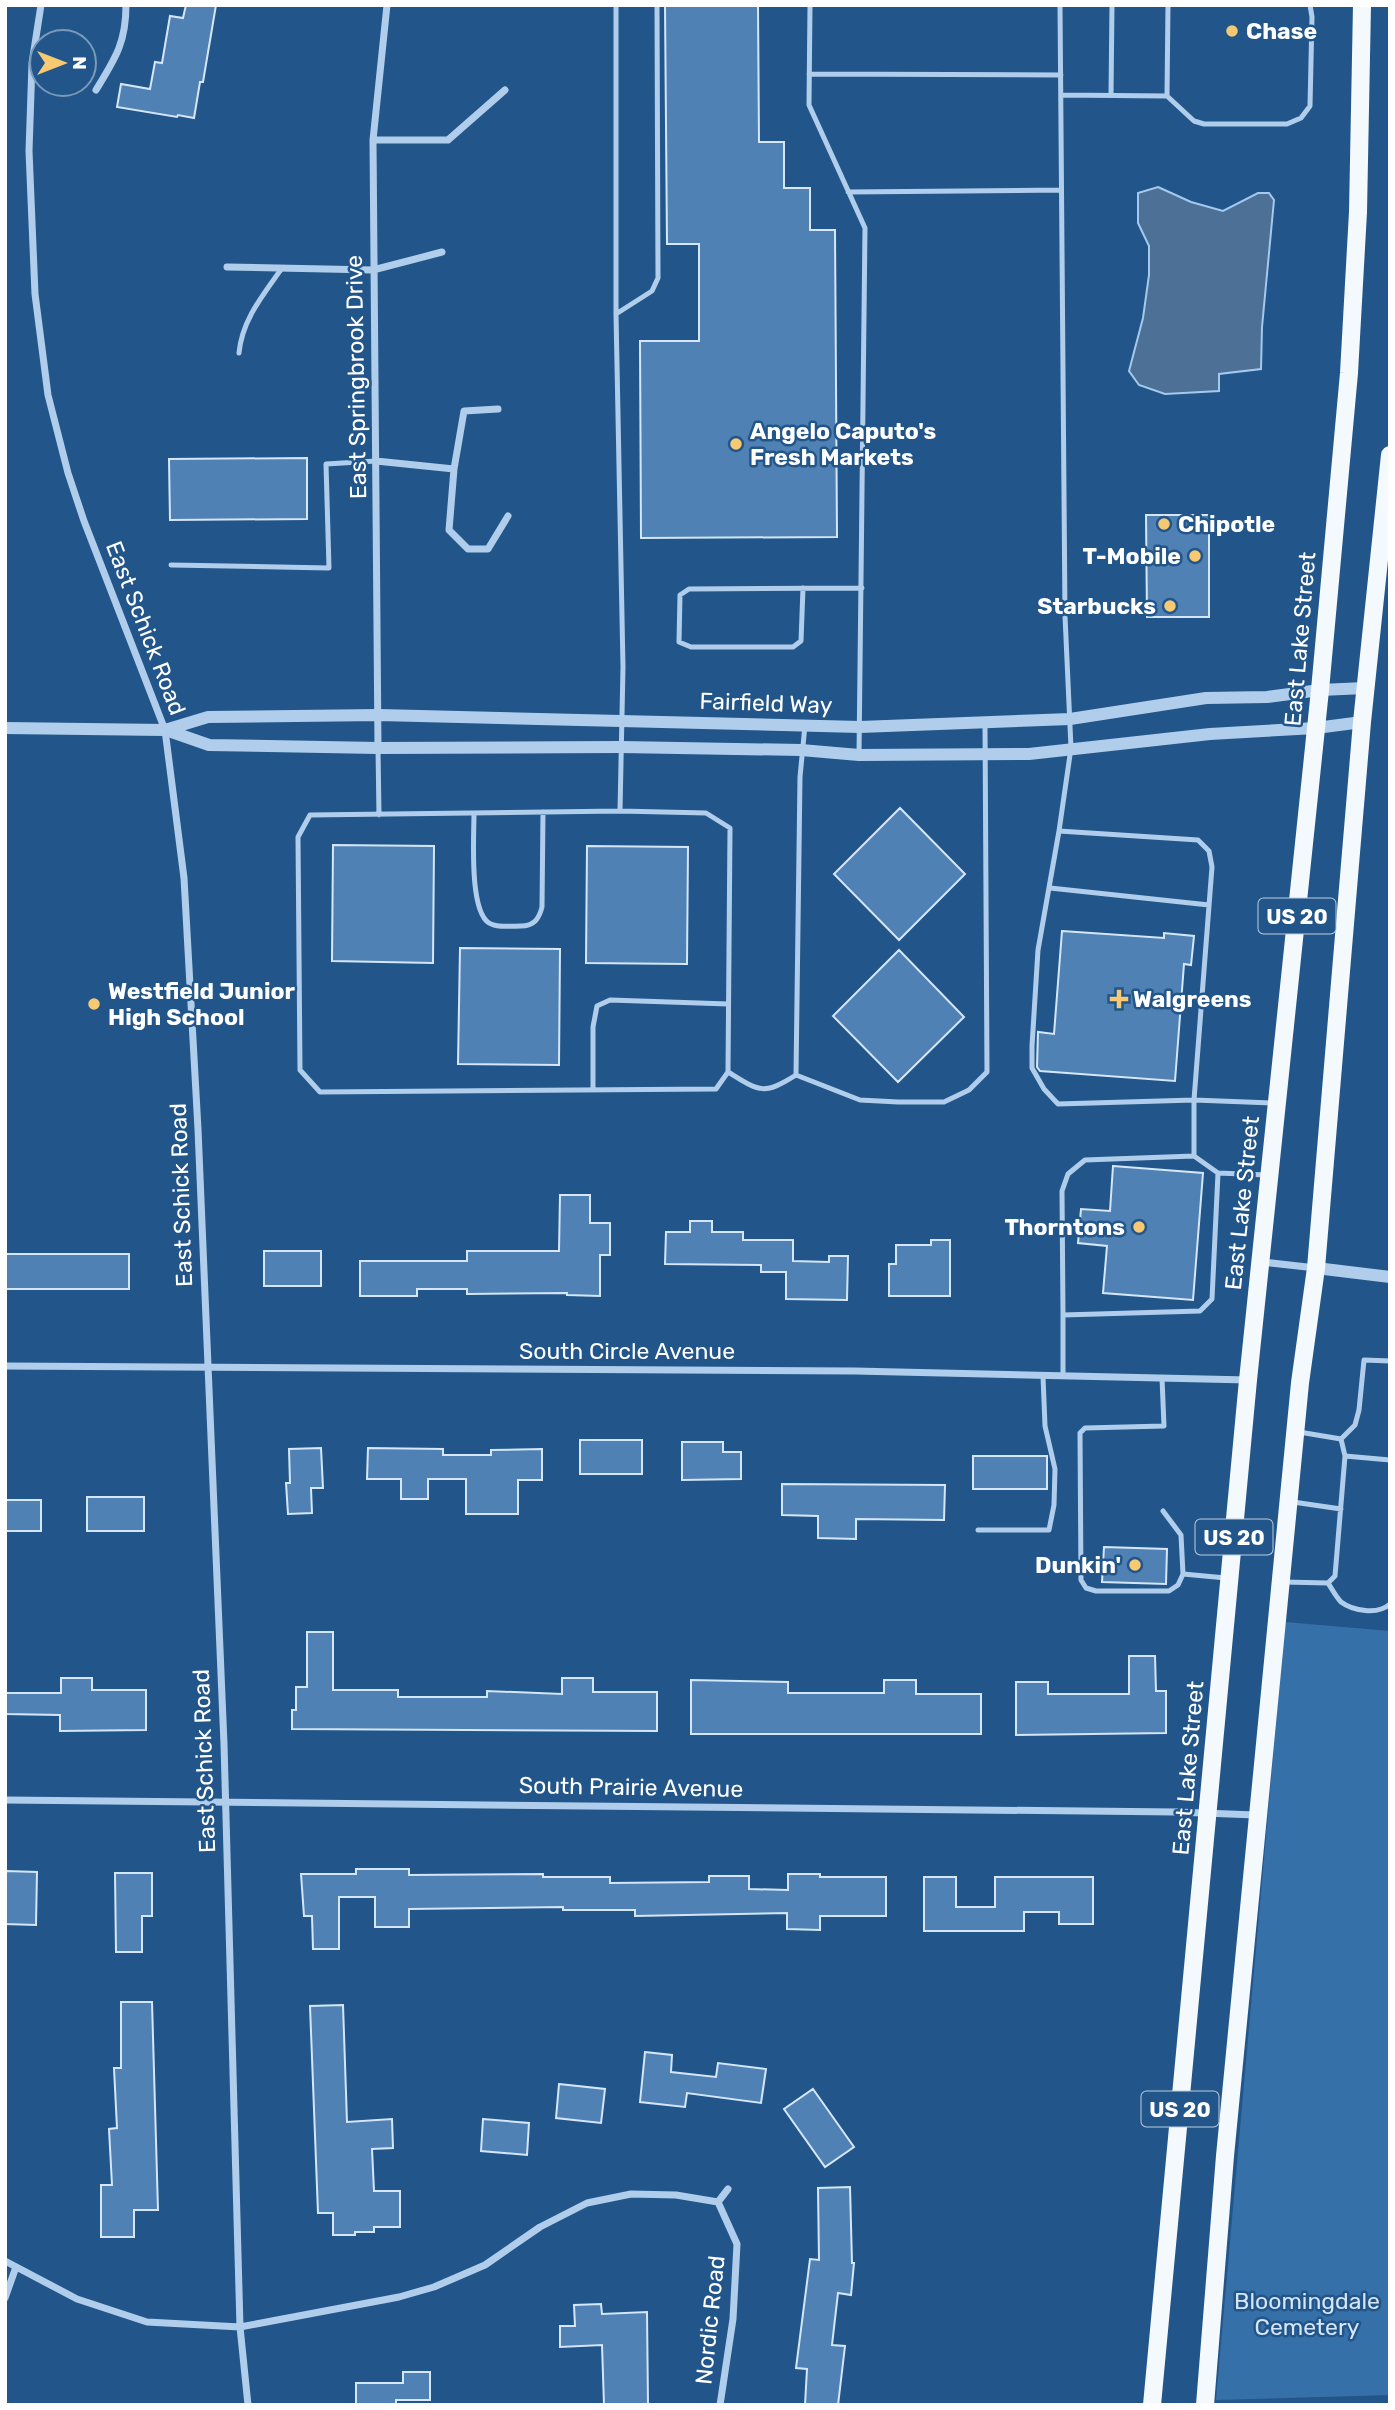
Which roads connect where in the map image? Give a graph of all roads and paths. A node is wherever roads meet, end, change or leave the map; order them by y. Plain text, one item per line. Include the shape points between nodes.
1 (41, 5) edge
2 (126, 5) edge
3 (387, 5) edge
4 (616, 5) edge
5 (657, 5) edge
6 (810, 5) edge
7 (1060, 5) edge
8 (1112, 5) edge
9 (1168, 5) edge
10 (1310, 5) edge
11 (1362, 5) edge
12 (809, 74) junction
13 (1060, 75) junction
14 (98, 87) edge
15 (505, 90) dead end
16 (1111, 94) junction
17 (1060, 95) junction
18 (1167, 96) junction
19 (373, 140) junction
20 (1061, 190) junction
21 (848, 192) junction
22 (442, 252) dead end
23 (228, 267) dead end
24 (282, 268) junction
25 (373, 270) junction
26 (616, 314) junction
27 (239, 353) dead end
28 (498, 409) dead end
29 (1390, 455) edge
30 (376, 461) junction
31 (454, 469) junction
32 (1387, 508) edge
33 (508, 516) dead end
34 (170, 565) dead end
35 (862, 588) junction
36 (803, 589) junction
37 (1366, 688) junction
38 (1320, 690) junction
39 (379, 715) junction
40 (1070, 719) junction
41 (621, 720) junction
42 (985, 721) junction
43 (1362, 722) junction
44 (805, 724) junction
45 (860, 727) junction
46 (5, 728) edge
47 (1316, 728) junction
48 (165, 730) junction
49 (621, 747) junction
50 (378, 748) junction
51 (1071, 748) junction
52 (801, 750) junction
53 (985, 753) junction
54 (859, 755) junction
55 (620, 811) junction
56 (474, 813) junction
57 (543, 813) junction
58 (379, 815) junction
59 (1059, 831) junction
60 (1050, 888) junction
61 (1209, 905) junction
62 (728, 1004) junction
63 (728, 1072) junction
64 (796, 1075) junction
65 (593, 1090) junction
66 (1194, 1100) junction
67 (1277, 1103) junction
68 (1194, 1156) junction
69 (1218, 1173) junction
70 (1270, 1175) junction
71 (1261, 1262) junction
72 (1316, 1268) junction
73 (1390, 1277) edge
74 (1063, 1315) junction
75 (1390, 1361) edge
76 (5, 1366) edge
77 (207, 1367) junction
78 (1043, 1376) junction
79 (1063, 1376) junction
80 (1162, 1378) junction
81 (1248, 1380) junction
82 (1296, 1432) junction
83 (1341, 1439) junction
84 (1345, 1456) junction
85 (1390, 1460) edge
86 (1289, 1501) junction
87 (1341, 1509) junction
88 (1163, 1511) dead end
89 (978, 1530) dead end
90 (1183, 1574) junction
91 (1230, 1578) junction
92 (1280, 1583) junction
93 (1328, 1583) junction
94 (1390, 1604) edge
95 (5, 1800) edge
96 (225, 1803) junction
97 (1209, 1812) junction
98 (1257, 1815) junction
99 (728, 2189) dead end
100 (718, 2202) junction
101 (5, 2261) edge
102 (16, 2267) junction
103 (5, 2298) edge
104 (240, 2327) junction
105 (248, 2405) edge
106 (720, 2405) edge
107 (1152, 2405) edge
108 (1205, 2405) edge

1 - 48 street, East Schick Road via 32,63 29,151 35,293 48,394 84,522
2 - 14 street via 126,28 117,55
3 - 19 street, East Springbrook Drive
4 - 26 lane
5 - 26 lane via 658,278 652,291
6 - 12 lane
7 - 13 lane
8 - 16 lane
9 - 18 lane
10 - 18 lane via 1310,106 1301,118 1287,124 1204,124 1194,121
11 - 38 main road, East Lake Street / US 20 via 1349,373
12 - 13 lane
12 - 21 lane via 809,105
13 - 17 lane
15 - 19 street via 449,140
16 - 17 lane
16 - 18 lane
17 - 20 lane
19 - 25 street, East Springbrook Drive
20 - 21 lane
20 - 40 lane
21 - 35 lane via 865,228
22 - 25 street
23 - 24 street
24 - 25 street
24 - 27 lane via 244,328
25 - 30 street, East Springbrook Drive
26 - 41 lane
28 - 31 street via 464,411
29 - 32 main road, US 20
30 - 31 street
30 - 34 lane via 327,464 329,568
30 - 39 street, East Springbrook Drive
31 - 33 street via 449,530 468,549 488,549
32 - 37 main road, US 20
35 - 36 lane
35 - 45 lane
36 - 36 lane via 690,589 680,594 679,642 691,648 793,647 802,641
37 - 38 street, Fairfield Way
37 - 43 main road, US 20
38 - 40 street, Fairfield Way via 1206,698
38 - 47 main road, East Lake Street / US 20
39 - 41 street, Fairfield Way
39 - 48 street, Fairfield Way via 208,717
39 - 50 street, East Springbrook Drive
40 - 42 street, Fairfield Way
40 - 51 lane
41 - 44 street, Fairfield Way
41 - 49 lane
42 - 45 street, Fairfield Way
42 - 53 lane
43 - 47 street, Fairfield Way
43 - 72 main road, US 20
44 - 45 street, Fairfield Way
44 - 52 lane
45 - 54 lane
46 - 48 street, Fairfield Way
47 - 51 street, Fairfield Way
47 - 67 main road, East Lake Street / US 20
48 - 50 street, Fairfield Way via 209,746
48 - 77 street, East Schick Road via 184,878
49 - 50 street, Fairfield Way
49 - 52 street, Fairfield Way
49 - 55 lane
50 - 58 lane
51 - 53 street, Fairfield Way via 1029,754
51 - 59 lane
52 - 54 street, Fairfield Way
52 - 64 lane
53 - 54 street, Fairfield Way
53 - 64 lane via 987,1072 969,1090 944,1102 860,1101
55 - 57 lane
55 - 62 lane via 706,813 730,828
56 - 57 lane
56 - 57 lane via 474,890 484,919 492,925 529,926 540,918 542,907
56 - 58 lane
58 - 65 lane via 310,815 298,837 300,1070 320,1092
59 - 60 lane
59 - 61 lane via 1198,840 1209,850 1212,867
60 - 61 lane
60 - 66 lane via 1038,950 1032,1046 1032,1068 1044,1089 1058,1104
61 - 66 lane
62 - 63 lane
62 - 65 lane via 610,1000 597,1006
63 - 64 lane via 754,1088 775,1088
63 - 65 lane via 716,1089
66 - 67 lane
66 - 68 lane
67 - 70 main road, East Lake Street / US 20
68 - 69 lane
68 - 74 lane via 1085,1160 1068,1174 1062,1191
69 - 70 lane
69 - 74 lane via 1212,1299 1200,1311
70 - 71 main road, East Lake Street / US 20
71 - 72 street
71 - 81 main road, East Lake Street / US 20
72 - 73 street
72 - 82 main road, US 20
74 - 79 lane
75 - 83 lane via 1364,1360 1355,1426
76 - 77 street, South Circle Avenue
77 - 78 street, South Circle Avenue
77 - 96 street, East Schick Road
78 - 79 street, South Circle Avenue
78 - 89 lane via 1045,1426 1055,1469 1049,1530
79 - 80 street, South Circle Avenue
80 - 81 street, South Circle Avenue
80 - 90 lane via 1164,1426 1085,1428 1080,1433 1081,1580 1096,1591 1169,1591
81 - 91 main road, East Lake Street / US 20
82 - 83 lane
82 - 86 main road, US 20
83 - 84 lane
84 - 85 lane
84 - 87 lane
86 - 87 lane
86 - 92 main road, US 20
87 - 93 lane via 1335,1576
88 - 90 lane via 1181,1535
90 - 91 lane
91 - 97 main road, East Lake Street / US 20
92 - 93 lane
92 - 98 main road, US 20
93 - 94 lane via 1340,1601 1353,1608 1372,1611
95 - 96 street, South Prairie Avenue
96 - 97 street, South Prairie Avenue
96 - 104 street, East Schick Road
97 - 98 street, South Prairie Avenue
97 - 107 main road, East Lake Street / US 20
98 - 108 main road, US 20
99 - 100 street
100 - 104 street via 631,2194 587,2203 540,2227 485,2265 434,2287
100 - 106 street, Nordic Road via 737,2244 733,2319
101 - 102 street
102 - 103 street
102 - 104 street via 77,2299 147,2322
104 - 105 street, East Schick Road

